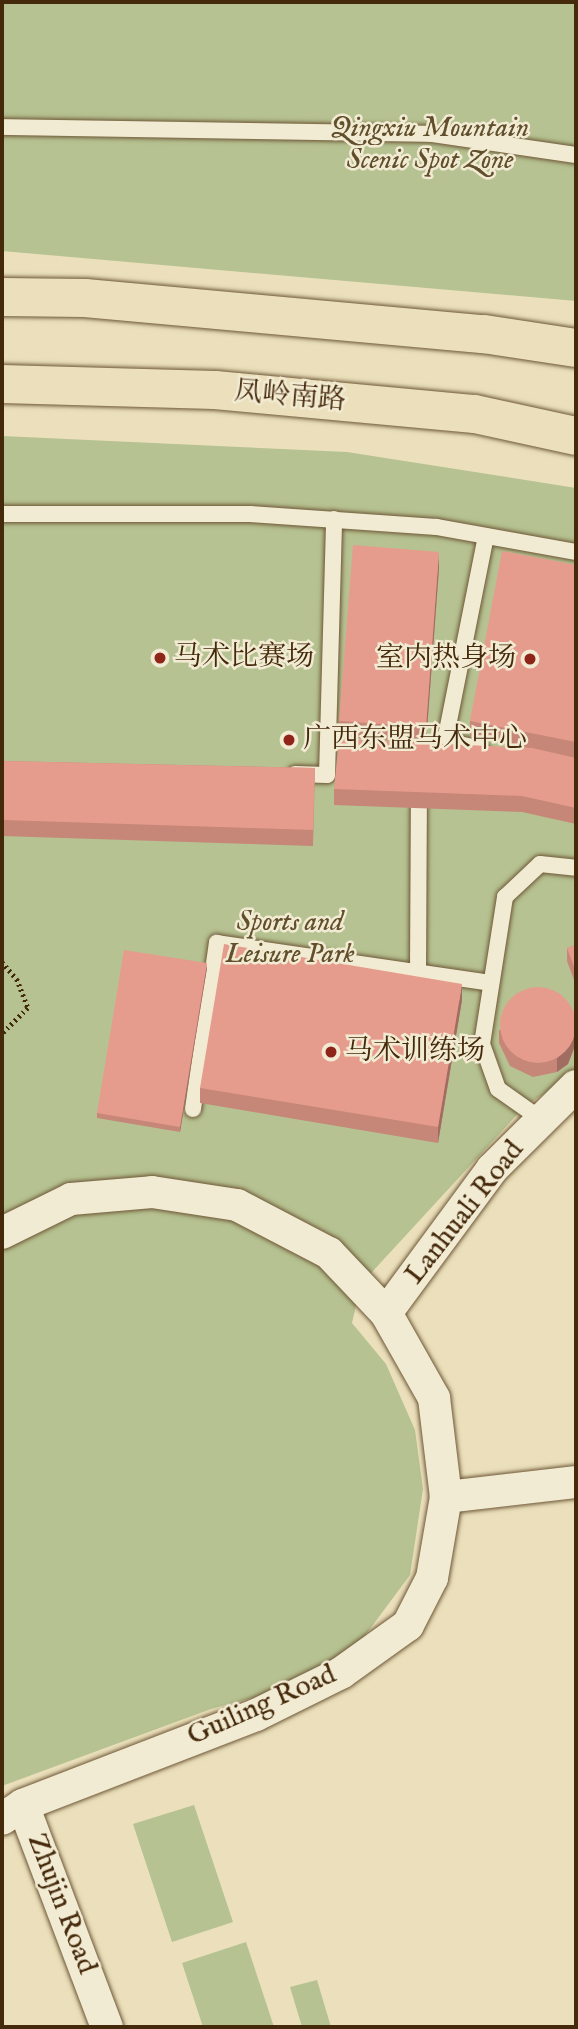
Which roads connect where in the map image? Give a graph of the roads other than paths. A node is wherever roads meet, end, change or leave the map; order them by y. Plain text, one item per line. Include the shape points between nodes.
1 (2, 127) edge
2 (576, 155) edge
3 (2, 297) edge
4 (576, 348) edge
5 (2, 384) edge
6 (576, 436) edge
7 (2, 514) edge
8 (334, 519) junction
9 (486, 536) junction
10 (576, 552) edge
11 (497, 752) edge
12 (272, 774) edge
13 (419, 808) edge
14 (576, 868) edge
15 (418, 972) junction
16 (491, 983) junction
17 (576, 1086) edge
18 (193, 1109) dead end
19 (542, 1120) junction
20 (2, 1233) edge
21 (386, 1314) junction
22 (576, 1482) edge
23 (446, 1497) junction
24 (12, 1812) edge
25 (107, 2027) edge

1 - 2 lane via 432,134
3 - 4 main road via 85,298 484,334
5 - 6 main road, 凤岭南路 via 215,390 475,414
7 - 8 lane via 250,514
8 - 9 lane
8 - 12 lane via 327,775
9 - 10 lane
9 - 11 lane via 445,741
13 - 15 lane
14 - 16 lane via 540,864 505,897
15 - 16 lane
15 - 18 lane via 218,943
16 - 19 lane via 482,1044 498,1089
17 - 19 street, Lanhuali Road
19 - 21 street, Lanhuali Road via 492,1169
20 - 21 street, Guiling Road via 71,1199 152,1192 237,1205 329,1253
21 - 23 street, Guiling Road via 434,1398
22 - 23 street
23 - 24 street, Guiling Road via 432,1578 408,1625 352,1665 257,1715
24 - 25 street, Zhujin Road

